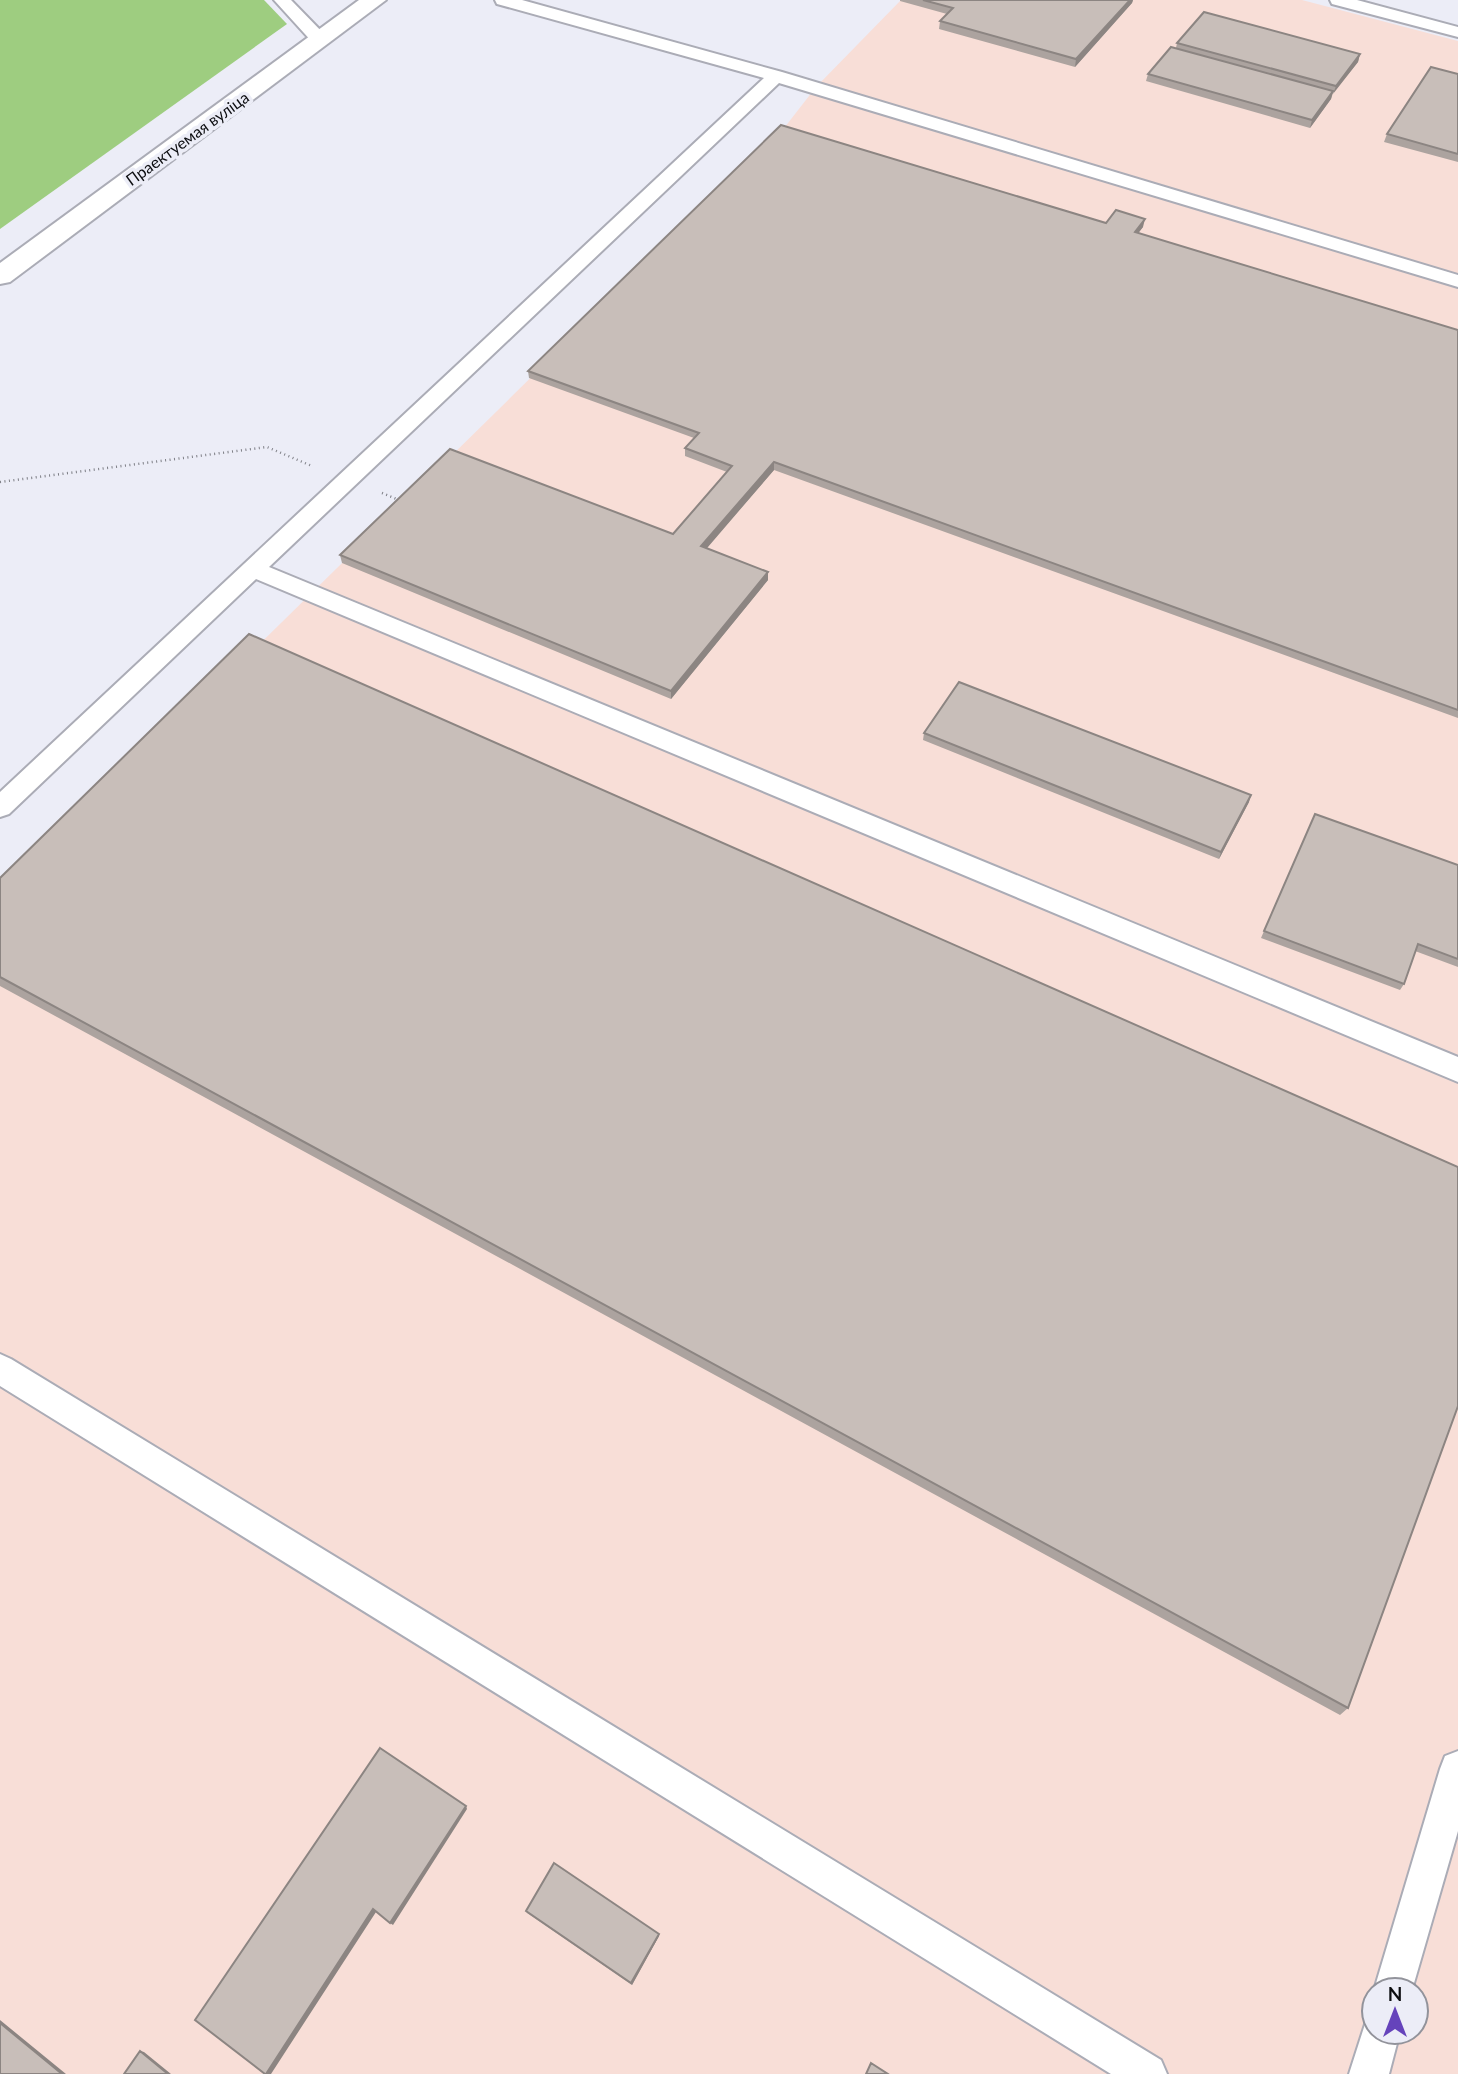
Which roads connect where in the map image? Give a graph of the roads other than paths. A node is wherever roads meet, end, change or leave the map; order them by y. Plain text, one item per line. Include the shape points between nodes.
1 (282, 0) edge
2 (374, 0) edge
3 (503, 0) edge
4 (1338, 0) edge
5 (1458, 32) edge
6 (320, 40) junction
7 (776, 76) junction
8 (0, 276) edge
9 (1458, 281) edge
10 (252, 569) junction
11 (0, 807) edge
12 (1458, 1070) edge
13 (0, 1369) edge
14 (1458, 1769) edge
15 (1397, 1976) edge
16 (1377, 2046) edge
17 (1147, 2074) edge
18 (1369, 2074) edge

1 - 6 lane
2 - 6 street, Праектуемая вуліца
3 - 7 lane
4 - 5 lane
6 - 8 street, Праектуемая вуліца
7 - 9 lane
7 - 10 lane
10 - 11 lane
10 - 12 lane
13 - 17 lane
14 - 15 lane
16 - 18 lane

